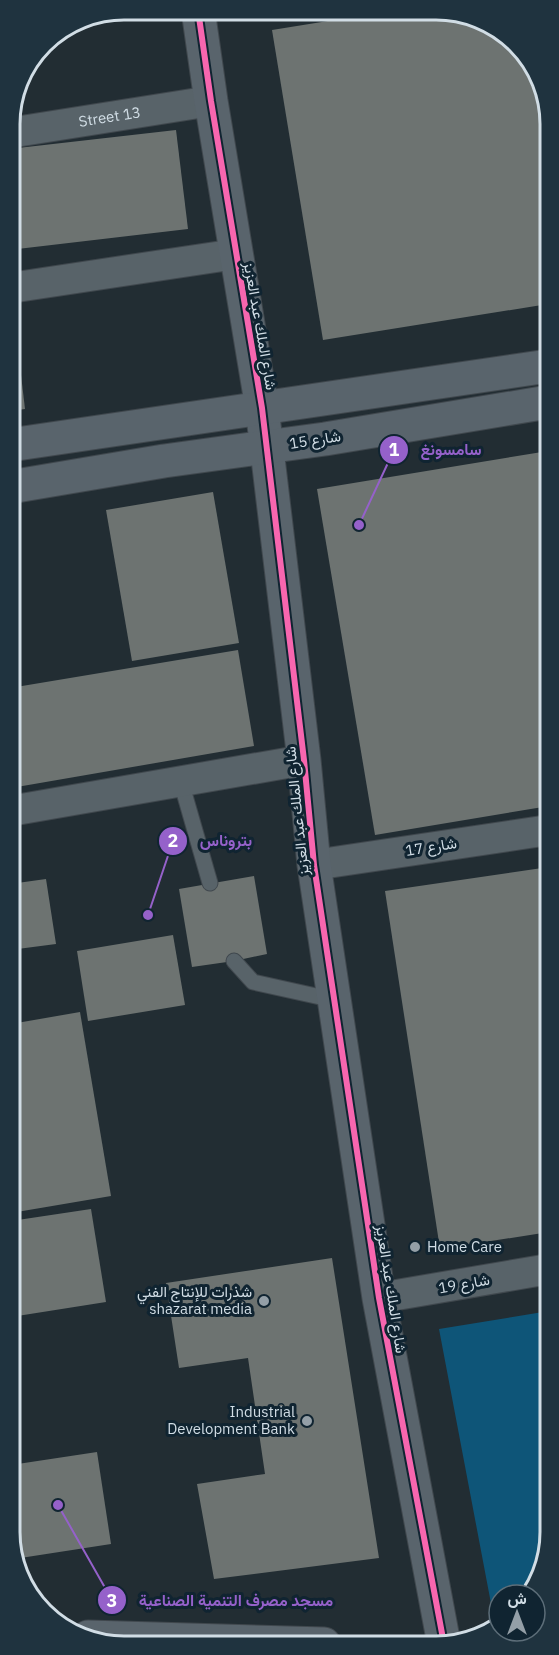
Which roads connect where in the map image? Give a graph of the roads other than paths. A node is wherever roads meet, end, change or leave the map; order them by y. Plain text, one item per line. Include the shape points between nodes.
1 (200, 20) edge
2 (211, 101) junction
3 (20, 131) edge
4 (236, 254) junction
5 (20, 286) edge
6 (540, 367) edge
7 (540, 403) edge
8 (262, 408) junction
9 (20, 444) edge
10 (267, 448) junction
11 (20, 485) edge
12 (304, 760) junction
13 (181, 782) junction
14 (20, 809) edge
15 (539, 831) edge
16 (314, 865) junction
17 (210, 884) dead end
18 (234, 961) dead end
19 (334, 1000) junction
20 (539, 1271) edge
21 (379, 1298) junction
22 (442, 1635) edge

1 - 2 street, شارع الملك عبد العزيز
2 - 3 street, Street 13
2 - 4 street, شارع الملك عبد العزيز
4 - 5 street
4 - 8 street, شارع الملك عبد العزيز
6 - 8 street
7 - 10 street, شارع 15
8 - 9 street
8 - 10 street, شارع الملك عبد العزيز
10 - 11 street, شارع 15
10 - 12 street, شارع الملك عبد العزيز
12 - 13 street
12 - 16 street, شارع الملك عبد العزيز
13 - 14 street
13 - 17 lane
15 - 16 street, شارع 17
16 - 19 street, شارع الملك عبد العزيز
18 - 19 lane via 253,982
19 - 21 street, شارع الملك عبد العزيز
20 - 21 street, شارع 19
21 - 22 street, شارع الملك عبد العزيز

